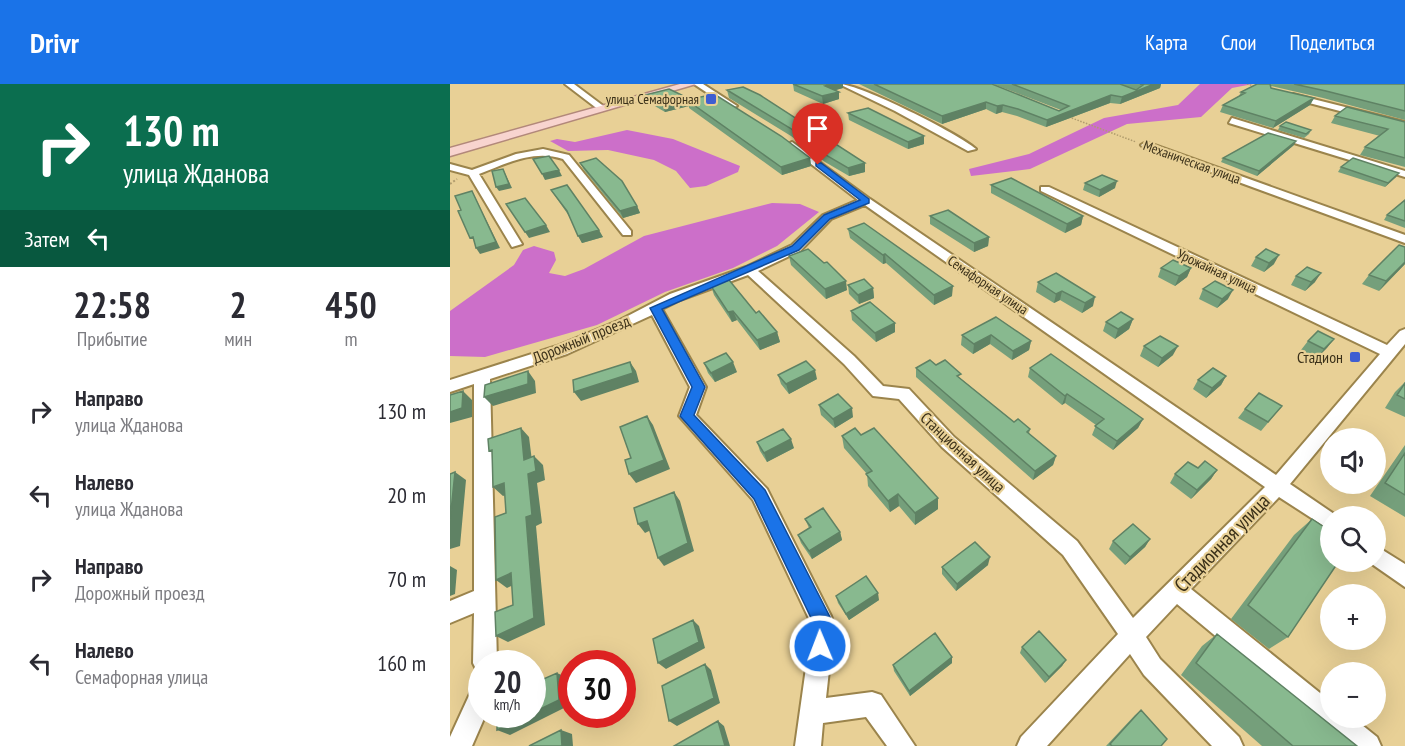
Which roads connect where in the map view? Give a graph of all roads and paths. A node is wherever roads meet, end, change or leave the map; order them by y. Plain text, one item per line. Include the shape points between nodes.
1 (569, 84) edge
2 (691, 84) edge
3 (698, 84) edge
4 (843, 84) edge
5 (1247, 84) edge
6 (1272, 90) joint
7 (602, 108) junction
8 (1062, 114) edge
9 (747, 115) edge
10 (1232, 121) dead end
11 (1405, 125) edge
12 (777, 134) edge
13 (1146, 145) joint
14 (971, 149) dead end
15 (450, 152) edge
16 (450, 167) edge
17 (473, 172) junction
18 (1405, 174) edge
19 (1045, 189) dead end
20 (866, 201) junction
21 (627, 232) dead end
22 (1405, 239) edge
23 (516, 244) dead end
24 (750, 270) junction
25 (655, 308) junction
26 (1399, 345) edge
27 (482, 375) junction
28 (450, 386) edge
29 (1279, 485) junction
30 (1320, 515) edge
31 (1386, 563) edge
32 (1405, 577) edge
33 (1176, 590) junction
34 (485, 597) junction
35 (450, 612) edge
36 (1132, 635) junction
37 (485, 650) edge
38 (1320, 707) edge
39 (812, 712) junction
40 (468, 726) edge
41 (1346, 728) edge
42 (459, 746) edge
43 (808, 746) edge
44 (902, 746) edge
45 (1030, 746) edge
46 (1230, 746) edge
47 (1368, 746) edge

1 - 7 street
2 - 7 main road
3 - 9 street
4 - 14 street
5 - 6 path
6 - 11 street
7 - 15 main road
8 - 13 path, Механическая улица
10 - 18 street
12 - 20 street, Семафорная улица
13 - 22 street, Механическая улица
16 - 17 street
17 - 21 street via 530,153 554,151 566,157
17 - 23 street
19 - 26 street, Урожайная улица
20 - 24 street, Дорожный проезд via 827,217 796,248
20 - 29 street, Семафорная улица
24 - 25 street, Дорожный проезд
24 - 36 street, Станционная улица via 879,392 903,393 948,442 1070,548
25 - 27 street, Дорожный проезд via 562,350
25 - 39 street via 698,387 687,416 760,495 823,624
26 - 29 street, Стадионная улица
27 - 28 street, Дорожный проезд
27 - 34 street
29 - 30 street, Семафорная улица
29 - 33 street, Стадионная улица
31 - 32 street
33 - 36 street, Стадионная улица
33 - 38 street
34 - 35 street
34 - 37 street
36 - 45 street, Стадионная улица
36 - 46 street, Станционная улица via 1152,667
39 - 43 street
39 - 44 street via 872,704
40 - 42 street
41 - 47 street

